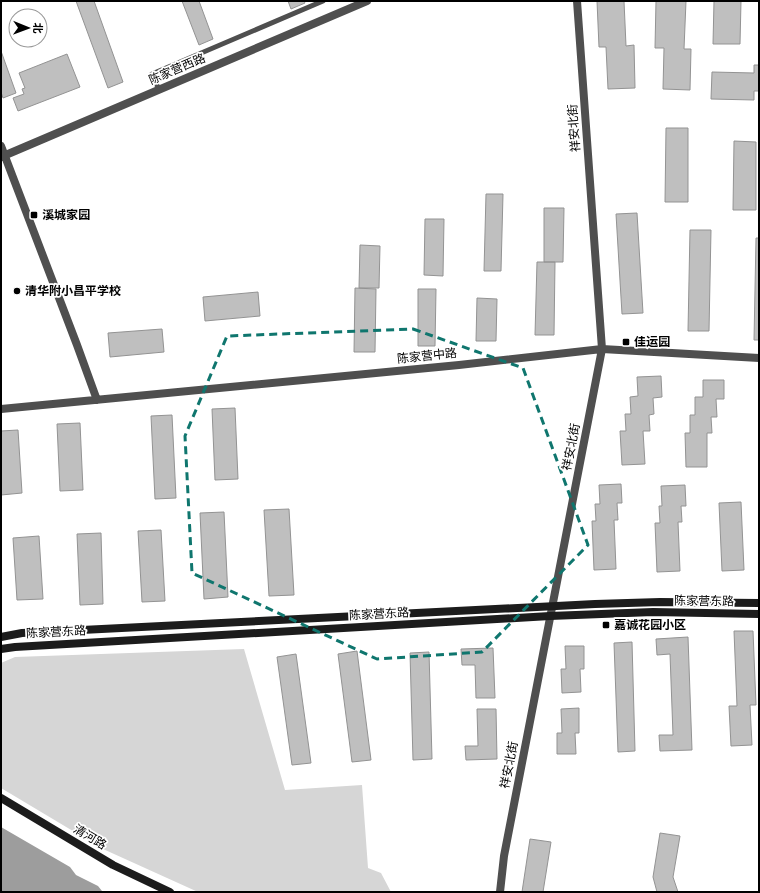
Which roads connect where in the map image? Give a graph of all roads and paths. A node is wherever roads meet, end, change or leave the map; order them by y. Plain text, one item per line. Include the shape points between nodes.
1 (324, 1) edge
2 (367, 1) edge
3 (577, 1) edge
4 (159, 90) junction
5 (1, 146) edge
6 (3, 156) edge
7 (602, 349) junction
8 (759, 358) edge
9 (97, 400) junction
10 (1, 409) edge
11 (759, 603) edge
12 (552, 606) junction
13 (759, 614) edge
14 (550, 616) junction
15 (1, 637) edge
16 (1, 649) edge
17 (1, 798) edge
18 (170, 892) edge
19 (500, 892) edge

1 - 4 lane via 152,74
2 - 4 street, 陈家营西路
3 - 7 street, 祥安北街
4 - 6 street, 陈家营西路
5 - 6 street
6 - 9 street
7 - 8 street, 陈家营中路
7 - 9 street, 陈家营中路
7 - 12 street, 祥安北街
9 - 10 street, 陈家营中路
11 - 12 street, 陈家营东路 via 653,602
12 - 14 street, 祥安北街
12 - 15 street, 陈家营东路 via 22,633
13 - 14 street, 陈家营东路 via 653,612
14 - 16 street, 陈家营东路
14 - 19 street, 祥安北街
17 - 18 street, 清河路 via 114,865

